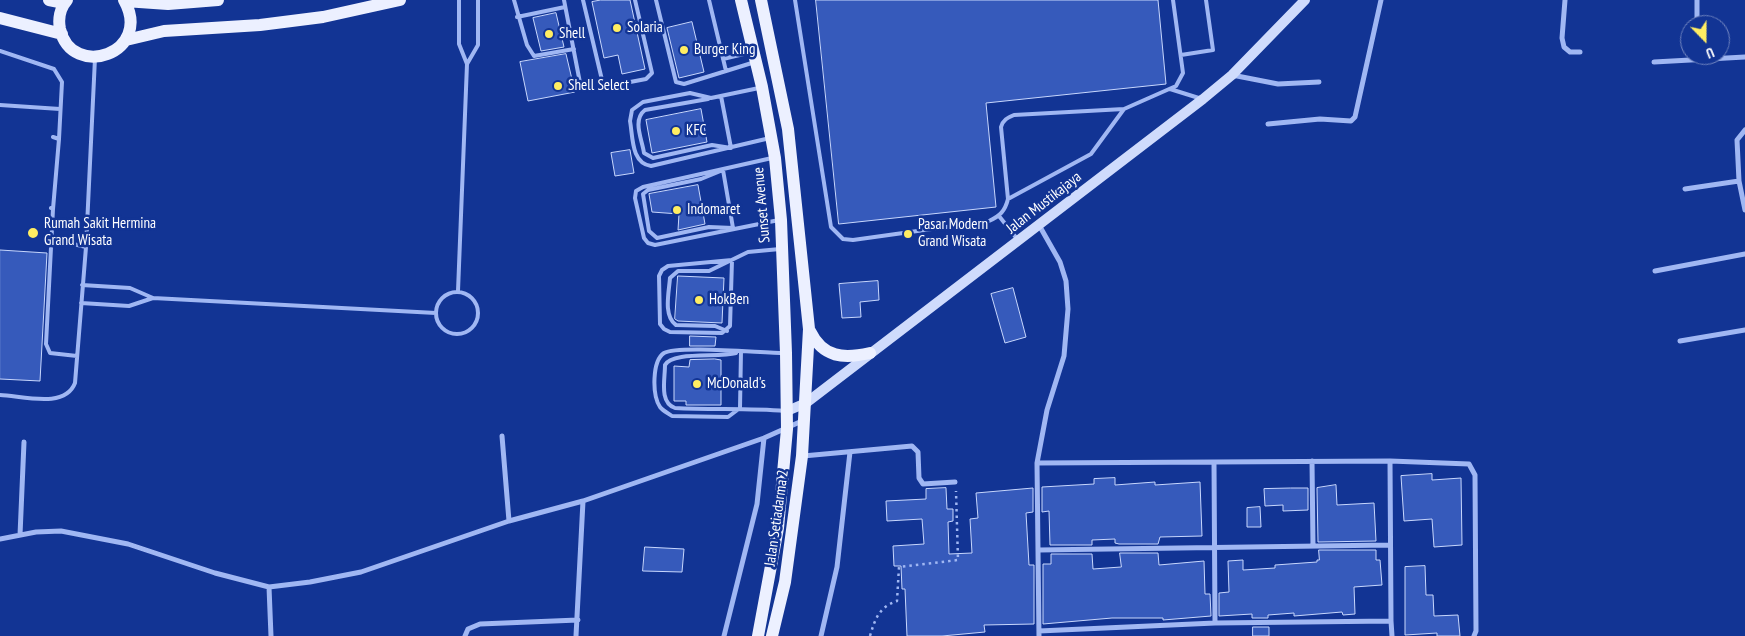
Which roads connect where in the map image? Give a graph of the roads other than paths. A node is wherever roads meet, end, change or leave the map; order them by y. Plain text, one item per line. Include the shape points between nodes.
1 (49, 0) edge
2 (124, 0) edge
3 (216, 0) edge
4 (400, 0) edge
5 (459, 0) edge
6 (478, 0) edge
7 (514, 0) edge
8 (564, 0) edge
9 (584, 0) edge
10 (636, 0) edge
11 (656, 0) edge
12 (709, 0) edge
13 (740, 0) edge
14 (762, 0) edge
15 (795, 0) edge
16 (1173, 0) edge
17 (1206, 0) edge
18 (1305, 0) edge
19 (1381, 0) edge
20 (1565, 0) edge
21 (1697, 0) edge
22 (65, 2) edge
23 (565, 7) junction
24 (1697, 15) edge
25 (0, 18) edge
26 (517, 18) junction
27 (62, 34) junction
28 (126, 40) junction
29 (574, 49) junction
30 (0, 51) edge
31 (1580, 52) dead end
32 (1181, 55) junction
33 (95, 57) junction
34 (755, 57) junction
35 (1730, 57) edge
36 (1745, 57) edge
37 (723, 59) junction
38 (1680, 60) edge
39 (1654, 62) dead end
40 (467, 64) junction
41 (726, 71) junction
42 (1232, 75) junction
43 (1319, 82) dead end
44 (762, 87) junction
45 (582, 88) dead end
46 (1170, 89) junction
47 (721, 96) junction
48 (710, 98) junction
49 (1203, 99) junction
50 (0, 105) edge
51 (60, 109) junction
52 (1124, 109) junction
53 (1268, 124) dead end
54 (1745, 130) edge
55 (53, 138) dead end
56 (59, 138) junction
57 (772, 138) junction
58 (731, 148) junction
59 (775, 158) junction
60 (723, 170) junction
61 (1739, 181) junction
62 (1685, 189) dead end
63 (1008, 199) junction
64 (1745, 210) edge
65 (1000, 216) junction
66 (781, 220) junction
67 (1040, 225) junction
68 (733, 228) junction
69 (52, 239) junction
70 (1019, 242) junction
71 (86, 247) junction
72 (782, 249) junction
73 (1745, 254) edge
74 (732, 260) junction
75 (1655, 271) dead end
76 (82, 285) junction
77 (458, 292) junction
78 (153, 298) junction
79 (81, 303) junction
80 (436, 313) junction
81 (809, 329) junction
82 (1745, 330) edge
83 (727, 331) junction
84 (1680, 341) dead end
85 (741, 351) junction
86 (786, 353) junction
87 (870, 353) junction
88 (77, 356) junction
89 (0, 394) edge
90 (806, 403) junction
91 (740, 408) junction
92 (787, 411) junction
93 (805, 420) junction
94 (787, 428) junction
95 (502, 436) dead end
96 (764, 438) junction
97 (24, 442) dead end
98 (850, 452) junction
99 (802, 456) junction
100 (1312, 461) junction
101 (1390, 461) junction
102 (1038, 463) junction
103 (1214, 463) junction
104 (955, 482) road end
105 (583, 501) junction
106 (509, 521) junction
107 (20, 535) junction
108 (0, 539) edge
109 (1389, 545) junction
110 (1313, 546) junction
111 (1215, 548) junction
112 (1039, 550) junction
113 (269, 587) junction
114 (578, 620) junction
115 (1391, 621) junction
116 (1214, 624) junction
117 (1039, 634) edge
118 (271, 636) edge
119 (465, 636) edge
120 (576, 636) edge
121 (724, 636) edge
122 (758, 636) edge
123 (772, 636) edge
124 (821, 636) edge
125 (1392, 636) edge
126 (1474, 636) edge

1 - 22 main road
2 - 3 main road via 168,4
2 - 28 main road via 131,21
4 - 28 main road via 323,17 260,26 164,31
5 - 40 lane via 458,44
6 - 40 lane via 478,45
7 - 26 lane
8 - 23 lane
9 - 10 lane via 602,80 609,86 646,79 652,73
11 - 41 lane via 676,82 684,84
12 - 37 lane
13 - 34 main road, Sunset Avenue
14 - 81 main road via 788,128
15 - 65 lane via 831,227 837,235 853,240 989,221
16 - 32 lane
17 - 32 lane via 1213,50
18 - 42 main road, Jalan Mustikajaya
19 - 53 street via 1355,116 1351,121 1320,119
20 - 31 street via 1564,48
21 - 24 street
22 - 27 main road via 59,19
23 - 26 lane
23 - 29 lane
25 - 27 main road
26 - 29 lane via 534,56
27 - 33 main road via 75,51
28 - 33 main road via 112,53
29 - 45 lane
30 - 51 lane via 54,69 62,82
32 - 46 lane via 1182,79
33 - 71 lane
34 - 37 lane
34 - 41 lane
34 - 44 main road, Sunset Avenue
35 - 36 street
37 - 41 lane
38 - 39 street
40 - 77 lane
42 - 43 street via 1278,84
42 - 49 main road, Jalan Mustikajaya
44 - 47 lane
44 - 57 main road, Sunset Avenue
46 - 49 lane
46 - 52 lane
47 - 48 lane
47 - 58 lane
48 - 58 lane via 644,110 638,120 644,153 653,158 712,145
48 - 58 lane via 690,93 636,106 630,121 637,157 640,162 651,166
49 - 67 main road, Jalan Mustikajaya
50 - 51 lane
51 - 56 lane
52 - 63 lane via 1091,154
52 - 63 lane via 1007,118 1001,127
54 - 61 street via 1737,140
55 - 56 lane
56 - 69 lane
57 - 58 lane
57 - 59 main road, Sunset Avenue
59 - 60 lane
59 - 66 main road, Sunset Avenue
60 - 68 lane
60 - 68 lane via 701,180 648,190 643,194 643,201 649,231 657,238 709,227
60 - 68 lane via 642,187 636,191 635,198 644,238 654,245
61 - 62 street
61 - 64 street
63 - 65 lane
65 - 70 lane
66 - 68 lane
66 - 72 main road, Sunset Avenue
67 - 70 main road, Jalan Mustikajaya
67 - 102 street via 1060,262 1066,281 1068,309 1064,356 1047,410
69 - 71 lane
69 - 88 lane via 48,349 54,354
70 - 87 main road, Jalan Mustikajaya
71 - 76 lane
72 - 74 lane via 748,252
72 - 86 main road, Sunset Avenue
73 - 75 street
74 - 83 lane via 730,326
74 - 83 lane via 709,271 678,271 670,278 668,316 671,322 676,325 715,326
74 - 83 lane via 668,266 659,276 660,324 664,329 670,332
76 - 78 lane via 130,288
76 - 79 lane
77 - 80 lane via 447,294 439,302
77 - 80 lane via 470,295 478,305 479,318 472,329 461,335 449,333 439,325
78 - 79 lane via 129,306
78 - 80 lane
79 - 88 lane
81 - 87 main road via 817,345 833,354 852,357
81 - 90 main road
82 - 84 street
85 - 86 lane
85 - 91 lane
85 - 91 lane via 724,357 676,356 664,365 665,400 669,406
85 - 91 lane via 674,349 664,353 655,364 659,406 672,416 728,418
86 - 92 main road, Sunset Avenue
87 - 90 main road, Jalan Mustikajaya
88 - 89 lane via 75,382 72,391 65,396 55,399
90 - 92 main road, Jalan Mustikajaya
90 - 93 main road, Jalan Setiadarma 2
91 - 92 lane
92 - 94 main road, Jalan Setiadarma 2
93 - 94 street
93 - 99 main road, Jalan Setiadarma 2
94 - 96 street
94 - 122 main road, Jalan Setiadarma 2 via 778,528
95 - 106 street
96 - 105 street
96 - 121 street via 757,504
97 - 107 street
98 - 99 street
98 - 104 street via 912,446 918,452 919,478 923,484
98 - 124 street via 837,568
99 - 123 main road, Jalan Setiadarma 2 via 785,582
100 - 101 street
100 - 103 street
100 - 110 street
101 - 109 street
101 - 126 street via 1462,462 1473,469
102 - 103 street
102 - 112 street
103 - 111 street
105 - 106 street
105 - 114 street
106 - 113 street via 361,572
107 - 108 street
107 - 113 street via 61,531 89,535
109 - 110 street
109 - 115 street
110 - 111 street
111 - 112 street
111 - 116 street
112 - 117 street
113 - 118 street
114 - 119 street via 480,624 468,630
114 - 120 street
115 - 116 street
115 - 125 street
116 - 117 street

